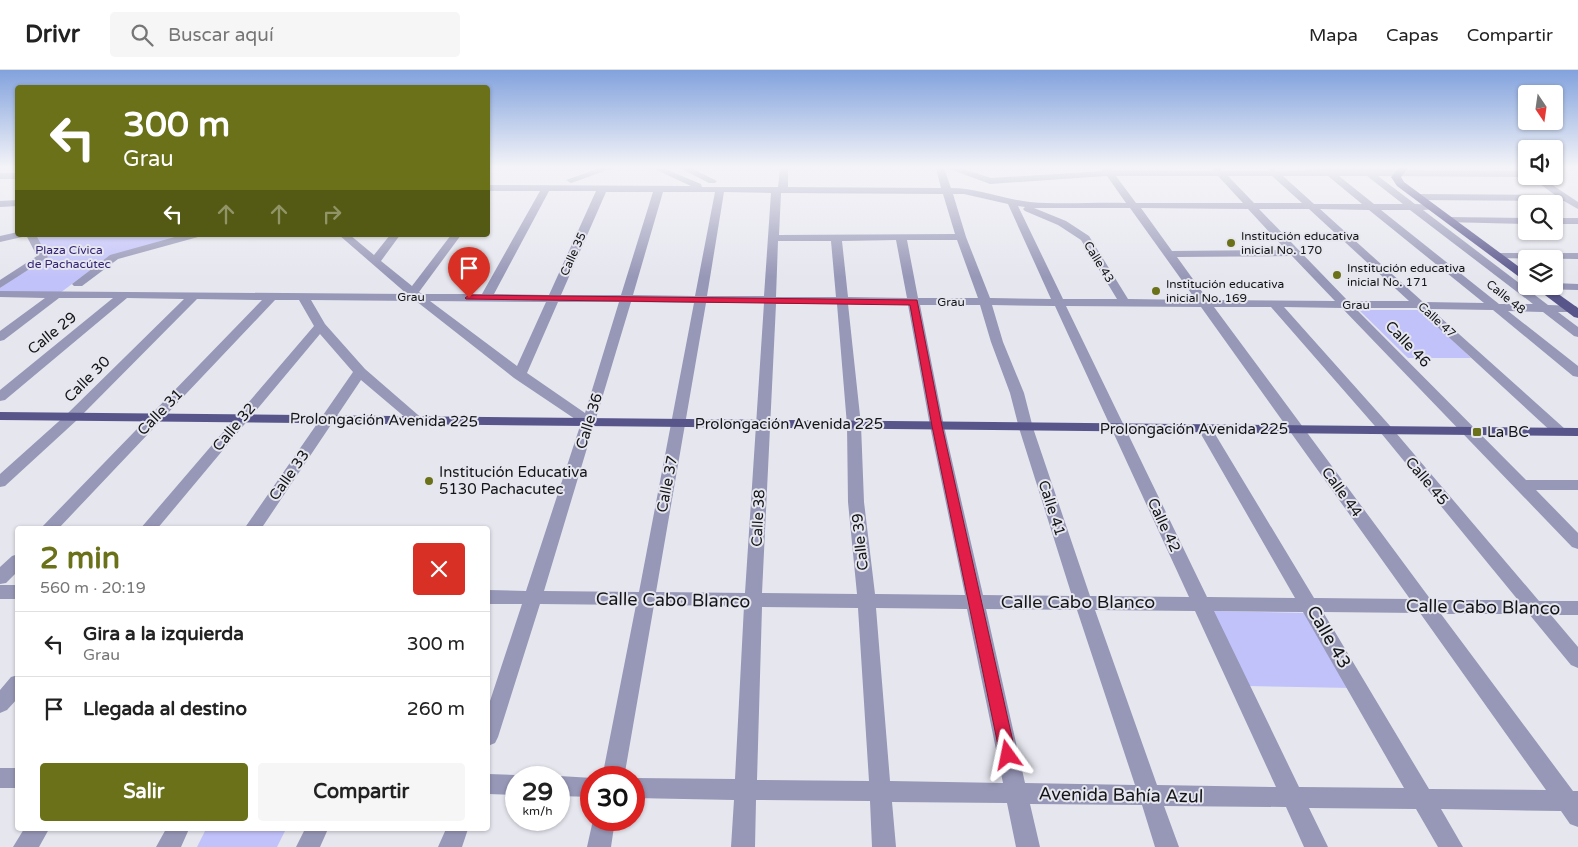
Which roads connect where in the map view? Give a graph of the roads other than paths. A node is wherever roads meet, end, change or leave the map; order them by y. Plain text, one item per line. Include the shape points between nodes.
1 (537, 204) edge
2 (595, 204) edge
3 (654, 204) edge
4 (710, 204) edge
5 (779, 204) edge
6 (953, 204) edge
7 (1013, 204) edge
8 (1015, 204) edge
9 (1063, 204) edge
10 (1249, 204) edge
11 (1309, 204) edge
12 (1369, 204) edge
13 (1397, 204) edge
14 (1419, 204) edge
15 (1423, 204) edge
16 (1133, 206) junction
17 (1252, 207) junction
18 (1312, 207) junction
19 (1373, 207) junction
20 (1449, 220) junction
21 (1518, 221) edge
22 (1563, 221) edge
23 (1578, 221) edge
24 (1460, 228) junction
25 (1518, 228) edge
26 (1563, 228) edge
27 (1578, 228) edge
28 (15, 235) edge
29 (32, 237) edge
30 (187, 237) edge
31 (346, 237) edge
32 (394, 237) edge
33 (455, 237) edge
34 (836, 237) junction
35 (901, 237) junction
36 (961, 237) junction
37 (775, 238) junction
38 (0, 239) edge
39 (1295, 253) junction
40 (1169, 254) junction
41 (1498, 256) junction
42 (1578, 256) edge
43 (375, 262) junction
44 (1518, 271) edge
45 (78, 284) dead end
46 (0, 285) edge
47 (1563, 287) edge
48 (1578, 287) edge
49 (0, 294) edge
50 (56, 294) junction
51 (124, 295) junction
52 (415, 295) junction
53 (1551, 295) edge
54 (194, 296) junction
55 (272, 296) junction
56 (303, 296) junction
57 (486, 298) junction
58 (553, 298) junction
59 (625, 299) junction
60 (701, 299) junction
61 (771, 300) junction
62 (842, 301) junction
63 (914, 302) junction
64 (986, 302) junction
65 (1059, 302) junction
66 (1125, 303) junction
67 (1205, 303) junction
68 (1274, 304) junction
69 (1347, 304) junction
70 (1421, 305) junction
71 (1497, 307) junction
72 (1546, 309) junction
73 (1575, 312) edge
74 (320, 326) junction
75 (1578, 333) edge
76 (0, 336) edge
77 (360, 372) junction
78 (1578, 373) edge
79 (519, 375) junction
80 (0, 397) edge
81 (0, 416) edge
82 (72, 417) junction
83 (154, 418) junction
84 (242, 419) junction
85 (328, 420) junction
86 (418, 420) junction
87 (589, 422) junction
88 (679, 423) junction
89 (763, 424) junction
90 (854, 424) junction
91 (937, 426) junction
92 (1026, 428) junction
93 (1119, 429) junction
94 (1205, 429) junction
95 (1297, 429) junction
96 (1386, 430) junction
97 (1470, 431) junction
98 (1560, 432) junction
99 (1578, 432) edge
100 (0, 482) edge
101 (1522, 485) junction
102 (1578, 485) edge
103 (51, 526) edge
104 (151, 526) edge
105 (254, 526) edge
106 (1578, 542) edge
107 (15, 563) edge
108 (0, 578) edge
109 (0, 592) edge
110 (15, 592) edge
111 (490, 597) edge
112 (533, 598) junction
113 (646, 599) junction
114 (753, 601) junction
115 (867, 602) junction
116 (976, 602) junction
117 (1083, 602) junction
118 (1202, 603) junction
119 (1310, 605) junction
120 (1426, 606) junction
121 (1532, 607) junction
122 (1578, 608) edge
123 (1578, 660) edge
124 (15, 686) edge
125 (0, 704) edge
126 (490, 731) edge
127 (615, 766) edge
128 (0, 778) edge
129 (15, 778) edge
130 (490, 784) edge
131 (505, 785) edge
132 (645, 788) edge
133 (746, 789) junction
134 (880, 792) junction
135 (1016, 793) junction
136 (1149, 795) junction
137 (1293, 797) junction
138 (1421, 798) junction
139 (1574, 806) edge
140 (36, 831) edge
141 (177, 831) edge
142 (315, 831) edge
143 (456, 831) edge
144 (602, 831) edge
145 (24, 847) edge
146 (168, 847) edge
147 (308, 847) edge
148 (450, 847) edge
149 (599, 847) edge
150 (743, 847) edge
151 (884, 847) edge
152 (1028, 847) edge
153 (1167, 847) edge
154 (1316, 847) edge
155 (1451, 847) edge

1 - 57 street
2 - 58 street, Calle 35
3 - 59 street, Calle 36
4 - 60 street, Calle 37
5 - 37 street, Calle 38
6 - 36 street, Calle 41
7 - 65 street, Calle 42
8 - 66 street, Calle 43 via 1062,223 1085,238
9 - 16 street
10 - 17 street, Calle 46
11 - 18 street, Calle 47
12 - 19 street, Calle 48
13 - 19 street
14 - 72 street
15 - 20 main road
16 - 17 street
16 - 40 street, Calle 44
17 - 18 street
17 - 39 street, Calle 46
18 - 19 street
18 - 70 street, Calle 47
19 - 71 street, Calle 48
20 - 21 street
20 - 24 main road
22 - 23 street
24 - 25 street
24 - 41 main road
26 - 27 street
28 - 38 street
29 - 46 street via 43,257
30 - 45 street via 114,257
31 - 43 street
32 - 43 street
33 - 52 street
34 - 35 street
34 - 37 street
34 - 62 street, Calle 39
35 - 36 street
35 - 63 street
36 - 64 street, Calle 41
37 - 61 street, Calle 38
39 - 40 street
39 - 69 street, Calle 46
40 - 67 street, Calle 44
41 - 42 street
41 - 44 main road
43 - 52 street
47 - 48 street
49 - 50 street, Grau
50 - 51 street, Grau
50 - 76 street
51 - 54 street, Grau
51 - 80 street, Calle 29
52 - 56 street, Grau
52 - 57 street, Grau
52 - 79 street
53 - 73 main road
54 - 55 street, Grau
54 - 82 street, Calle 30
55 - 56 street, Grau
55 - 83 street, Calle 31
56 - 74 street
57 - 58 street, Grau
58 - 59 street, Grau
58 - 79 street, Calle 35
59 - 60 street, Grau
59 - 87 street, Calle 36
60 - 61 street, Grau
60 - 88 street, Calle 37
61 - 62 street, Grau
61 - 89 street, Calle 38
62 - 63 street, Grau
62 - 90 street, Calle 39
63 - 64 street, Grau
63 - 91 street
64 - 65 street, Grau
64 - 92 street, Calle 41
65 - 66 street, Grau
65 - 93 street, Calle 42
66 - 67 street, Grau
67 - 68 street, Grau
67 - 95 street, Calle 44
68 - 69 street, Grau
68 - 96 street, Calle 45
69 - 70 street, Grau
69 - 97 street, Calle 46
70 - 71 street, Grau
70 - 98 street, Calle 47
71 - 72 street, Grau
71 - 78 street, Calle 48
72 - 73 street, Grau
72 - 75 street
74 - 77 street
74 - 84 street, Calle 32
77 - 85 street, Calle 33
77 - 86 street
79 - 87 street
81 - 82 main road, Prolongación Avenida 225
82 - 83 main road, Prolongación Avenida 225
82 - 100 street, Calle 30
83 - 84 main road, Prolongación Avenida 225
83 - 103 street, Calle 31
84 - 85 main road, Prolongación Avenida 225
84 - 104 street, Calle 32
85 - 86 main road, Prolongación Avenida 225
85 - 105 street, Calle 33
86 - 87 main road, Prolongación Avenida 225
87 - 88 main road, Prolongación Avenida 225
87 - 112 street, Calle 36
88 - 89 main road, Prolongación Avenida 225
88 - 113 street, Calle 37
89 - 90 main road, Prolongación Avenida 225
89 - 114 street, Calle 38
90 - 91 main road, Prolongación Avenida 225
90 - 115 street, Calle 39 via 856,502
91 - 92 main road, Prolongación Avenida 225
91 - 116 street
92 - 93 main road, Prolongación Avenida 225
92 - 117 street, Calle 41
93 - 94 main road, Prolongación Avenida 225
93 - 118 street, Calle 42
94 - 95 main road, Prolongación Avenida 225
94 - 119 street, Calle 43
95 - 96 main road, Prolongación Avenida 225
95 - 120 street, Calle 44
96 - 97 main road, Prolongación Avenida 225
96 - 121 street, Calle 45
97 - 98 main road, Prolongación Avenida 225
97 - 101 street, Calle 46
98 - 99 main road, Prolongación Avenida 225
101 - 102 street
101 - 106 street, Calle 46
107 - 108 street
109 - 110 street
111 - 112 street, Calle Cabo Blanco
112 - 113 street, Calle Cabo Blanco
112 - 126 street, Calle 36
113 - 114 street, Calle Cabo Blanco
113 - 127 street, Calle 37
114 - 115 street, Calle Cabo Blanco
114 - 133 street, Calle 38
115 - 116 street, Calle Cabo Blanco
115 - 134 street, Calle 39
116 - 117 street, Calle Cabo Blanco
116 - 135 street
117 - 118 street, Calle Cabo Blanco
117 - 136 street, Calle 41
118 - 119 street, Calle Cabo Blanco
118 - 137 street, Calle 42
119 - 120 street, Calle Cabo Blanco
119 - 138 street, Calle 43
120 - 121 street, Calle Cabo Blanco
120 - 139 street, Calle 44
121 - 122 street, Calle Cabo Blanco
121 - 123 street, Calle 45
124 - 125 street
128 - 129 street
130 - 131 street
132 - 133 street, Avenida Bahía Azul
133 - 134 street, Avenida Bahía Azul
133 - 150 street, Calle 38
134 - 135 street, Avenida Bahía Azul
134 - 151 street, Calle 39
135 - 136 street, Avenida Bahía Azul
135 - 152 street
136 - 137 street, Avenida Bahía Azul
136 - 153 street, Calle 41
137 - 138 street, Avenida Bahía Azul
137 - 154 street, Calle 42
138 - 139 street, Avenida Bahía Azul
138 - 155 street, Calle 43
140 - 145 street
141 - 146 street
142 - 147 street
143 - 148 street
144 - 149 street

